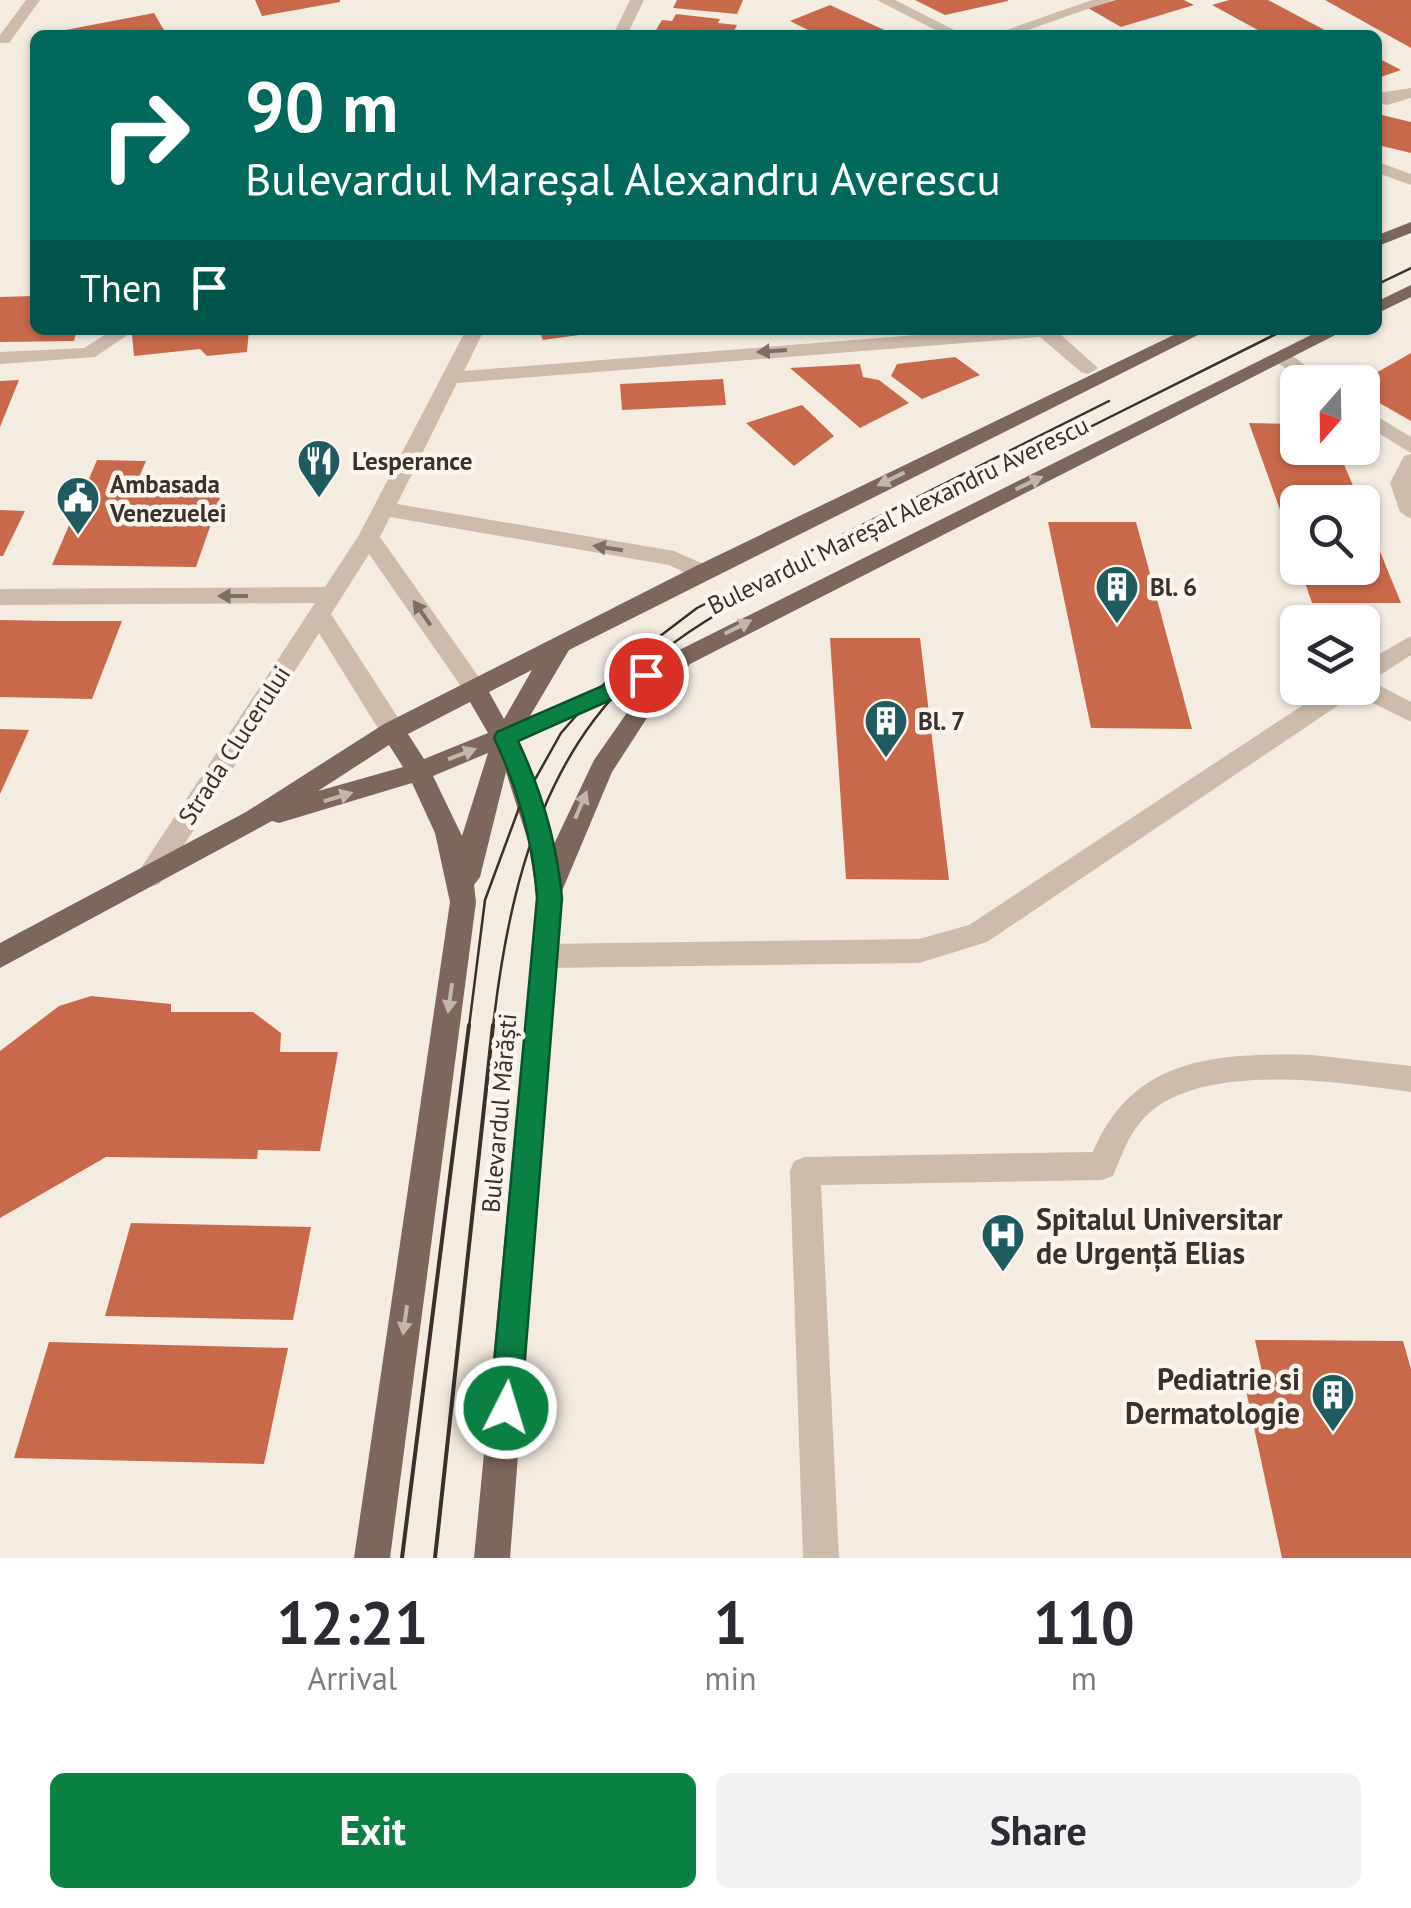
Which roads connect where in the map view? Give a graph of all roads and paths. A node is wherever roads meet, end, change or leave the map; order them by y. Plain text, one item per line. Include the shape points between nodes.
1 (33, 0) edge
2 (638, 0) edge
3 (884, 0) edge
4 (1106, 0) edge
5 (623, 30) edge
6 (946, 30) edge
7 (1014, 30) edge
8 (4, 40) dead end
9 (1411, 93) edge
10 (1382, 99) edge
11 (1382, 169) edge
12 (1411, 180) edge
13 (1411, 226) edge
14 (1382, 239) edge
15 (1411, 290) edge
16 (1382, 306) edge
17 (118, 335) edge
18 (472, 335) edge
19 (985, 335) edge
20 (1052, 335) edge
21 (1189, 335) edge
22 (1327, 335) edge
23 (0, 358) edge
24 (1284, 358) junction
25 (1294, 365) edge
26 (1088, 368) dead end
27 (451, 378) junction
28 (1380, 425) edge
29 (1411, 447) edge
30 (1411, 462) edge
31 (385, 509) junction
32 (1411, 512) edge
33 (369, 537) junction
34 (702, 572) junction
35 (0, 597) edge
36 (325, 605) junction
37 (562, 644) junction
38 (1411, 644) edge
39 (696, 648) junction
40 (1380, 664) edge
41 (475, 689) junction
42 (1380, 697) edge
43 (1321, 705) edge
44 (1411, 713) edge
45 (393, 732) junction
46 (505, 738) junction
47 (420, 771) junction
48 (254, 819) junction
49 (150, 876) junction
50 (550, 898) junction
51 (463, 902) junction
52 (0, 956) edge
53 (545, 956) junction
54 (1411, 1079) edge
55 (372, 1558) edge
56 (492, 1558) edge
57 (821, 1558) edge

1 - 8 street
2 - 5 street
3 - 6 street
4 - 7 street
9 - 10 street
11 - 12 street
13 - 14 main road
15 - 16 main road
17 - 23 street via 88,353
18 - 27 street, Strada Clucerului
19 -> 27 street
20 - 26 street
21 -> 34 main road, Bulevardul Mareșal Alexandru Averescu
22 - 24 main road, Bulevardul Mareșal Alexandru Averescu
24 - 25 street
39 -> 24 main road, Bulevardul Mareșal Alexandru Averescu
27 - 31 street, Strada Clucerului
28 - 29 street
30 - 32 street via 1400,484
31 - 33 street, Strada Clucerului
34 -> 31 street via 674,558
33 - 36 street, Strada Clucerului
41 -> 33 street
34 - 37 main road, Bulevardul Mareșal Alexandru Averescu
36 -> 35 street
36 - 45 street
36 - 49 street, Strada Clucerului
37 - 41 main road, Bulevardul Mareșal Alexandru Averescu
37 - 46 main road
38 - 40 street
39 - 46 main road, Bulevardul Mareșal Alexandru Averescu via 621,689
50 -> 39 main road via 571,828 604,758 648,697
41 - 45 main road, Bulevardul Mareșal Alexandru Averescu
41 - 46 main road, Bulevardul Mărăști
42 - 44 street
43 - 53 street via 978,934 919,951
45 - 47 main road
45 - 48 main road, Bulevardul Mareșal Alexandru Averescu
47 -> 46 main road, Bulevardul Mareșal Alexandru Averescu
46 - 50 main road, Bulevardul Mărăști via 527,783
46 - 51 main road via 478,811
48 -> 47 main road, Bulevardul Mareșal Alexandru Averescu
47 - 51 main road via 452,838
48 - 49 main road, Bulevardul Mareșal Alexandru Averescu
49 - 52 main road, Bulevardul Mareșal Alexandru Averescu
50 - 53 main road, Bulevardul Mărăști
51 -> 55 main road
53 - 56 main road, Bulevardul Mărăști
54 - 57 street via 1253,1068 1182,1078 1126,1118 1102,1166 805,1170

